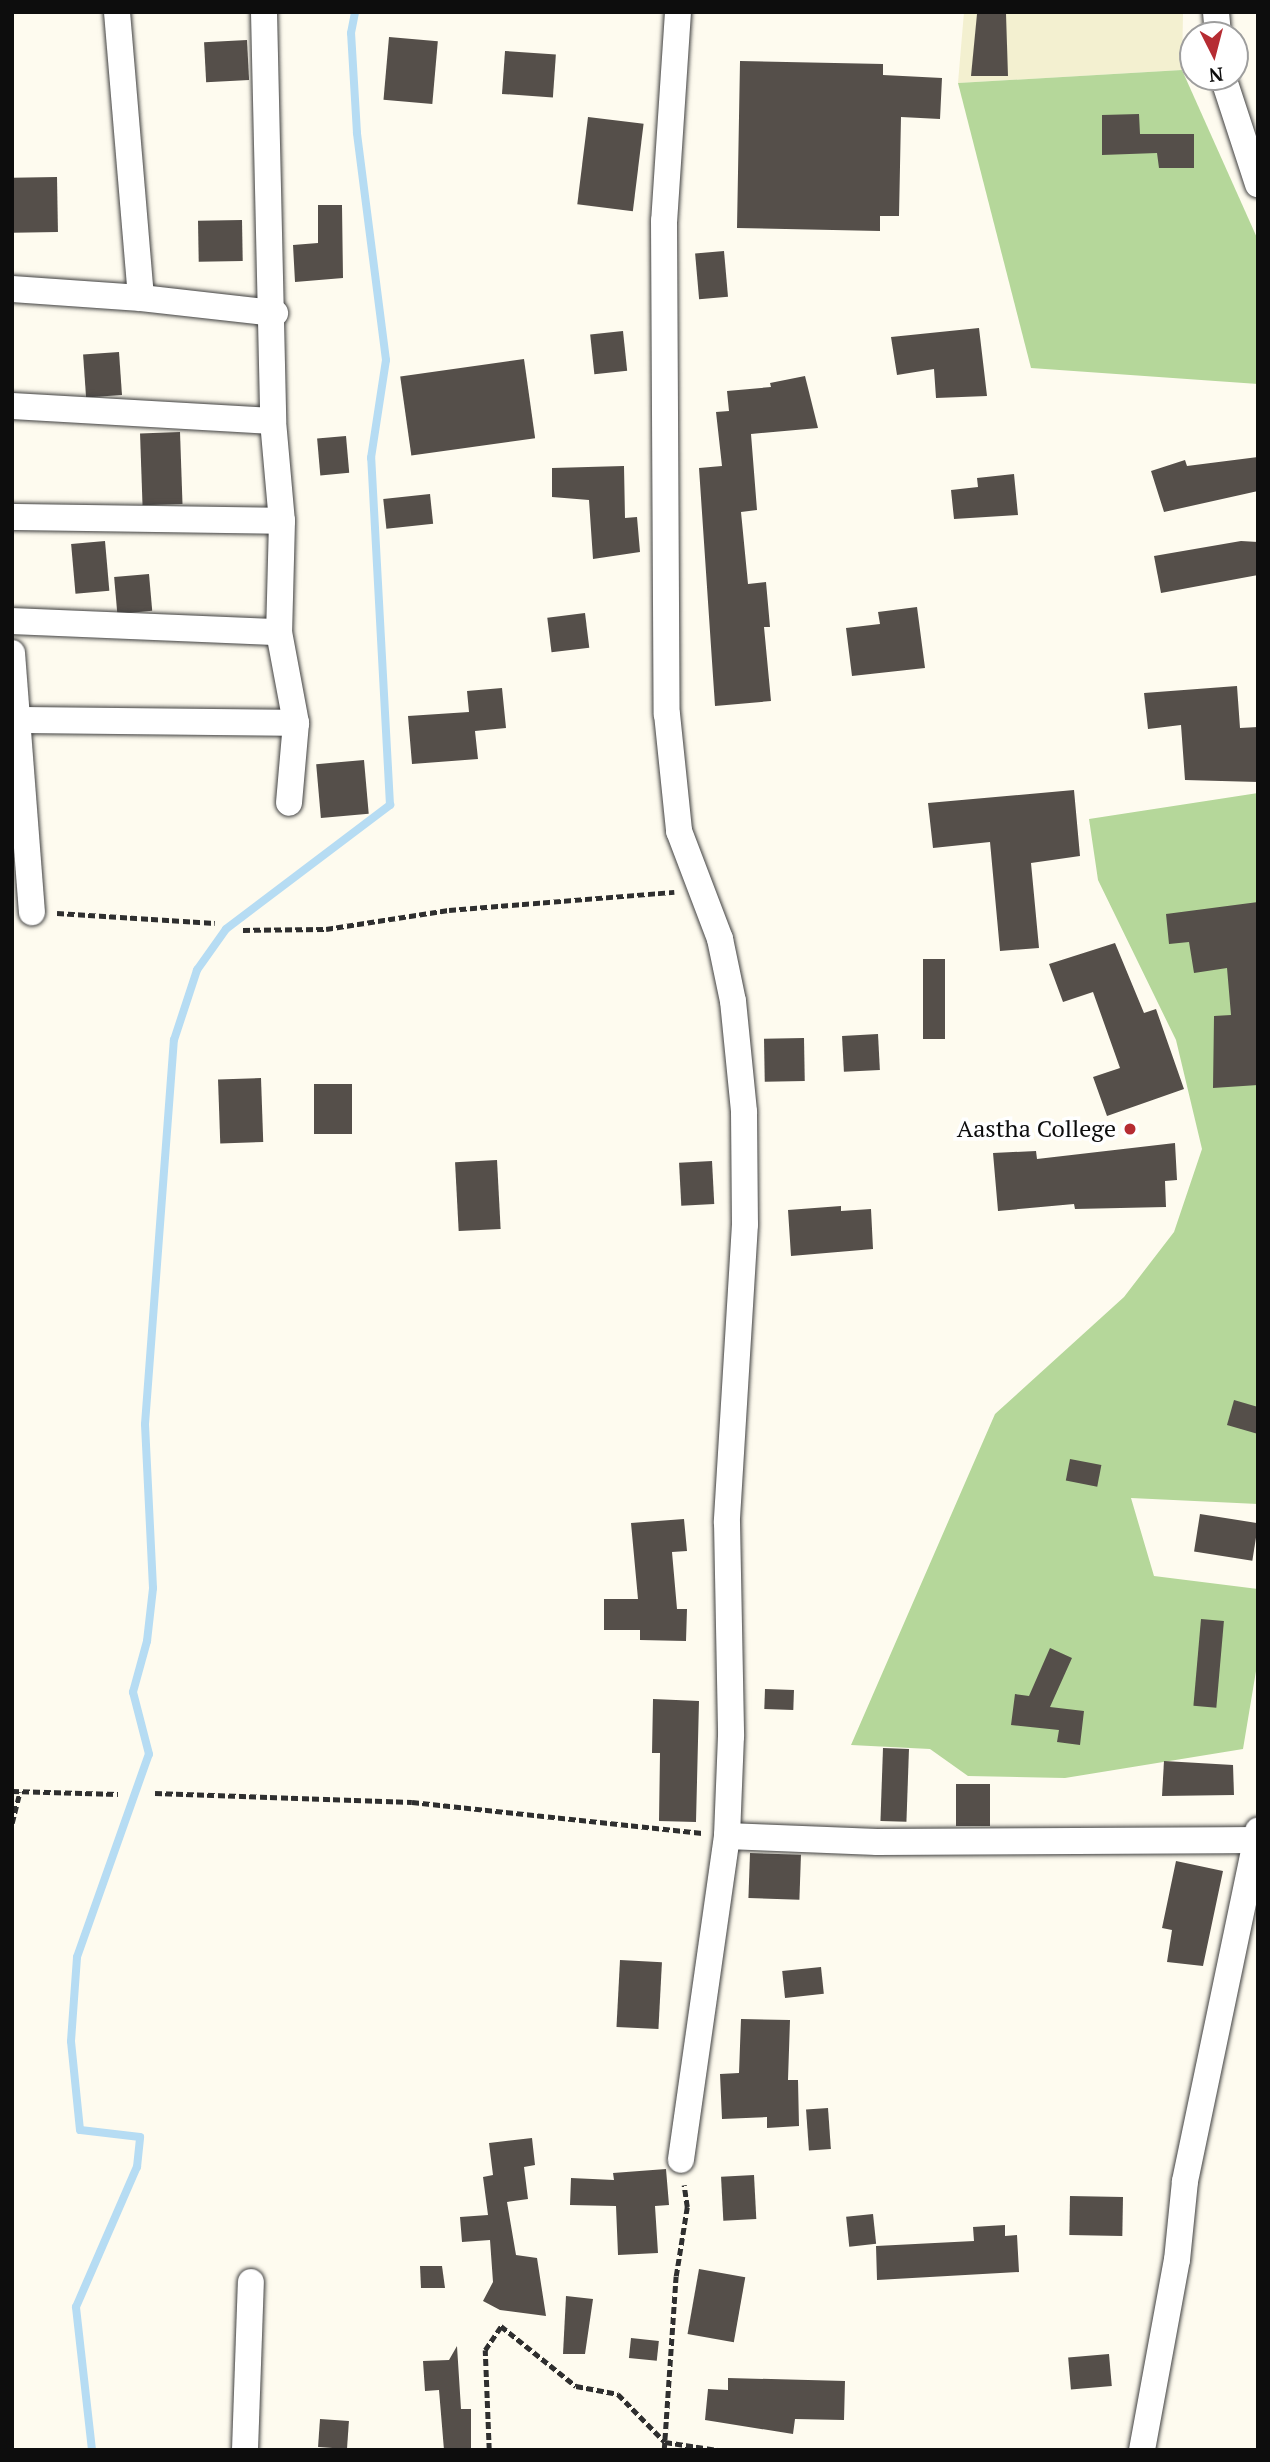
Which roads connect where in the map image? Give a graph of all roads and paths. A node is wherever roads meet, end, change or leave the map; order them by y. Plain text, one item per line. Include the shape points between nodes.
1 (117, 12) edge
2 (264, 12) edge
3 (678, 12) edge
4 (1228, 91) edge
5 (1258, 184) edge
6 (12, 289) edge
7 (141, 298) junction
8 (275, 313) junction
9 (12, 406) edge
10 (273, 421) junction
11 (12, 517) edge
12 (282, 521) junction
13 (12, 621) edge
14 (279, 632) junction
15 (12, 653) edge
16 (15, 719) edge
17 (296, 723) junction
18 (289, 803) dead end
19 (697, 890) junction
20 (32, 912) joint
21 (215, 923) dead end
22 (243, 930) dead end
23 (12, 1791) edge
24 (20, 1792) junction
25 (155, 1793) dead end
26 (118, 1794) dead end
27 (12, 1823) edge
28 (727, 1836) junction
29 (1255, 1850) edge
30 (681, 2160) joint
31 (251, 2282) dead end
32 (665, 2442) junction
33 (246, 2450) edge
34 (489, 2450) edge
35 (664, 2450) edge
36 (717, 2450) edge
37 (1142, 2450) edge

1 - 7 street
2 - 8 street
3 - 19 street via 664,221 663,634 672,799
4 - 5 street
6 - 7 street
7 - 8 street
8 - 10 street
9 - 10 street
10 - 12 street
11 - 12 street
12 - 14 street
13 - 14 street
14 - 17 street
15 - 16 street
16 - 17 street
16 - 20 street
17 - 18 street
19 - 22 path via 449,910 326,929
19 - 28 street via 724,954 744,1112 744,1267 727,1522 731,1736
20 - 21 path
23 - 24 path
24 - 26 path
24 - 27 path
25 - 28 path via 412,1802
28 - 29 street
28 - 30 street
29 - 37 street via 1185,2181 1177,2260
30 - 32 path via 687,2207 676,2276
31 - 33 street
32 - 34 path via 618,2394 576,2386 501,2326 485,2350
32 - 35 path
32 - 36 path

